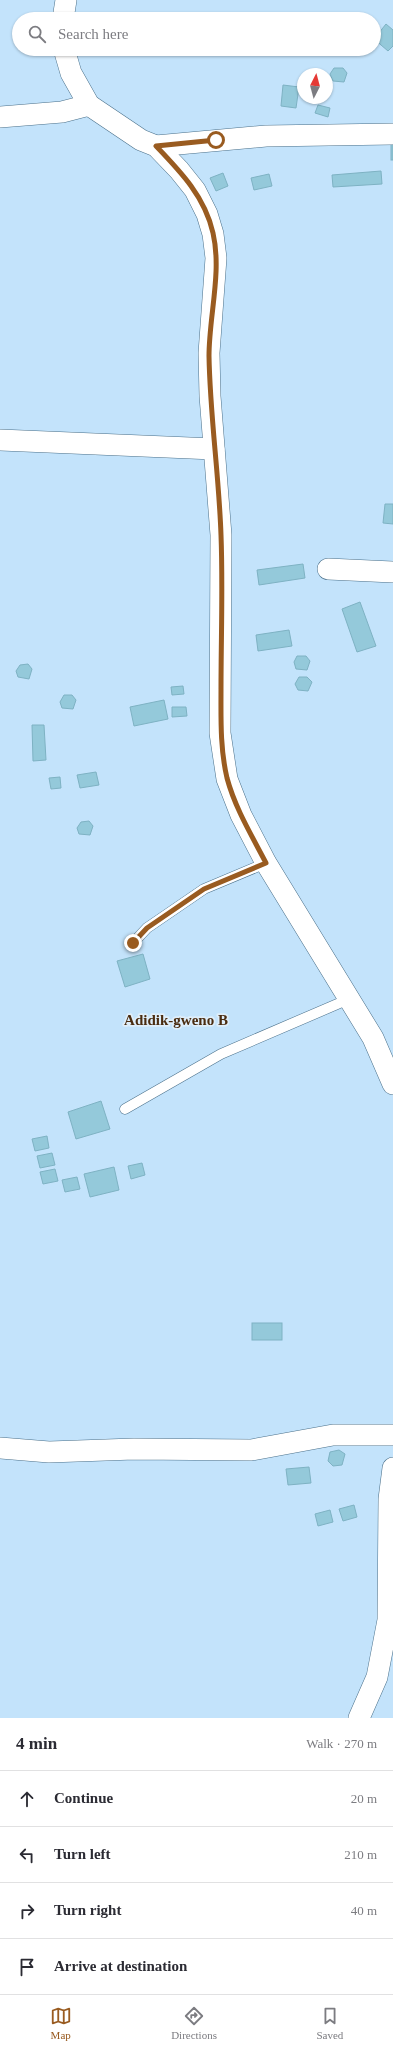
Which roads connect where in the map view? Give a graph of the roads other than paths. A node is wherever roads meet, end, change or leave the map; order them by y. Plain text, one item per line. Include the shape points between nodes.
1 (66, 0) edge
2 (64, 12) edge
3 (66, 56) edge
4 (89, 105) junction
5 (0, 117) edge
6 (393, 134) edge
7 (156, 146) junction
8 (0, 440) edge
9 (214, 449) junction
10 (328, 569) dead end
11 (393, 572) edge
12 (266, 863) junction
13 (133, 943) dead end
14 (349, 999) junction
15 (393, 1084) edge
16 (125, 1108) dead end
17 (393, 1435) edge
18 (0, 1448) edge
19 (393, 1468) edge
20 (359, 1718) edge

1 - 2 street
3 - 4 street via 71,73
4 - 5 street via 62,112
4 - 7 street via 141,140
6 - 7 street via 266,136
7 - 9 street via 195,190 207,214 213,234 216,258 209,353
8 - 9 street
9 - 12 street via 221,535 220,733 227,779 241,815
10 - 11 street
12 - 13 lane via 204,889 147,928
12 - 14 street
14 - 15 street via 373,1038
14 - 16 lane via 222,1054
17 - 18 street via 333,1436 251,1450 134,1449 49,1452
19 - 20 street via 389,1499 389,1593 384,1647 377,1676

